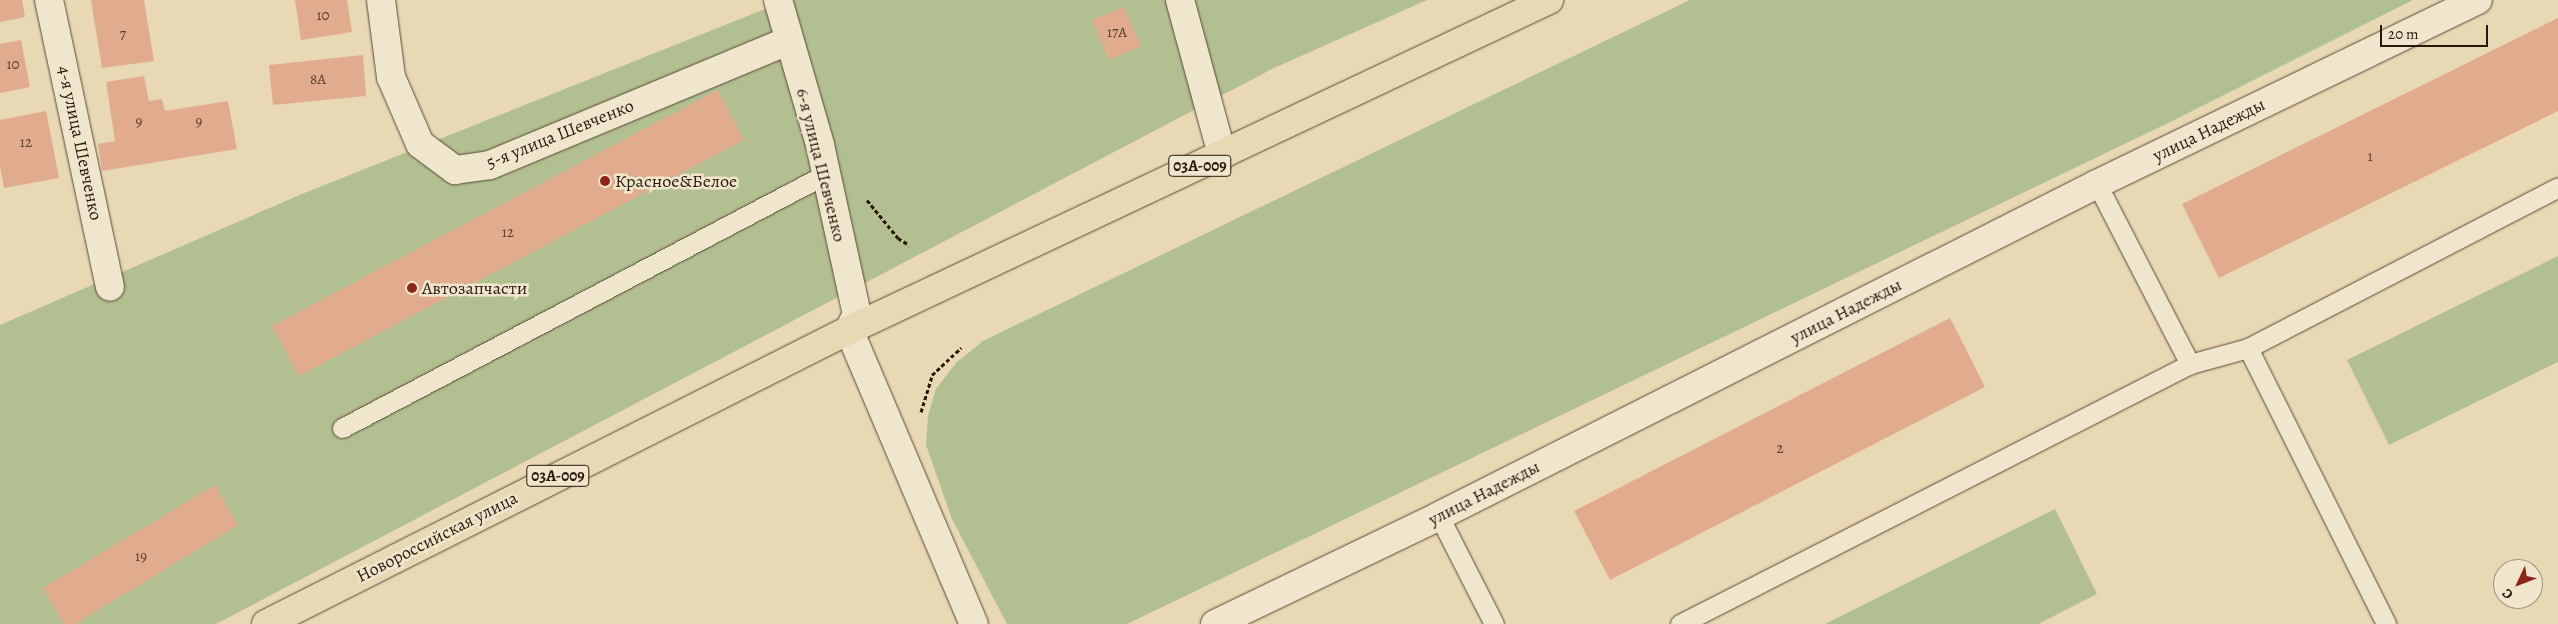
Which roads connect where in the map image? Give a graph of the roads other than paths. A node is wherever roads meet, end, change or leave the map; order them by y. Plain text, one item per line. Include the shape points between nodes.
1 (49, 0) edge
2 (381, 0) edge
3 (778, 0) edge
4 (1180, 0) edge
5 (1549, 0) edge
6 (2478, 0) edge
7 (788, 41) junction
8 (1222, 155) junction
9 (824, 175) junction
10 (2097, 184) junction
11 (2558, 187) edge
12 (110, 287) dead end
13 (849, 330) junction
14 (2248, 348) junction
15 (2190, 364) junction
16 (342, 428) dead end
17 (1439, 516) junction
18 (2382, 623) edge
19 (266, 624) edge
20 (974, 624) edge
21 (1215, 624) edge
22 (1494, 624) edge
23 (1680, 624) edge

1 - 12 street, 4-я улица Шевченко
2 - 7 street, 5-я улица Шевченко via 391,77 420,144 455,170 490,165
3 - 7 street, 6-я улица Шевченко
4 - 8 street
5 - 8 main road, 03А-009
6 - 10 street, улица Надежды
7 - 9 street, 6-я улица Шевченко via 820,145
8 - 13 main road, 03А-009
9 - 13 street, 6-я улица Шевченко via 857,314
9 - 16 lane
10 - 15 lane
10 - 17 street, улица Надежды
11 - 14 lane
13 - 19 main road, Новороссийская улица / 03А-009
13 - 20 street
14 - 15 lane
14 - 18 lane
15 - 23 lane
17 - 21 street, улица Надежды
17 - 22 lane

